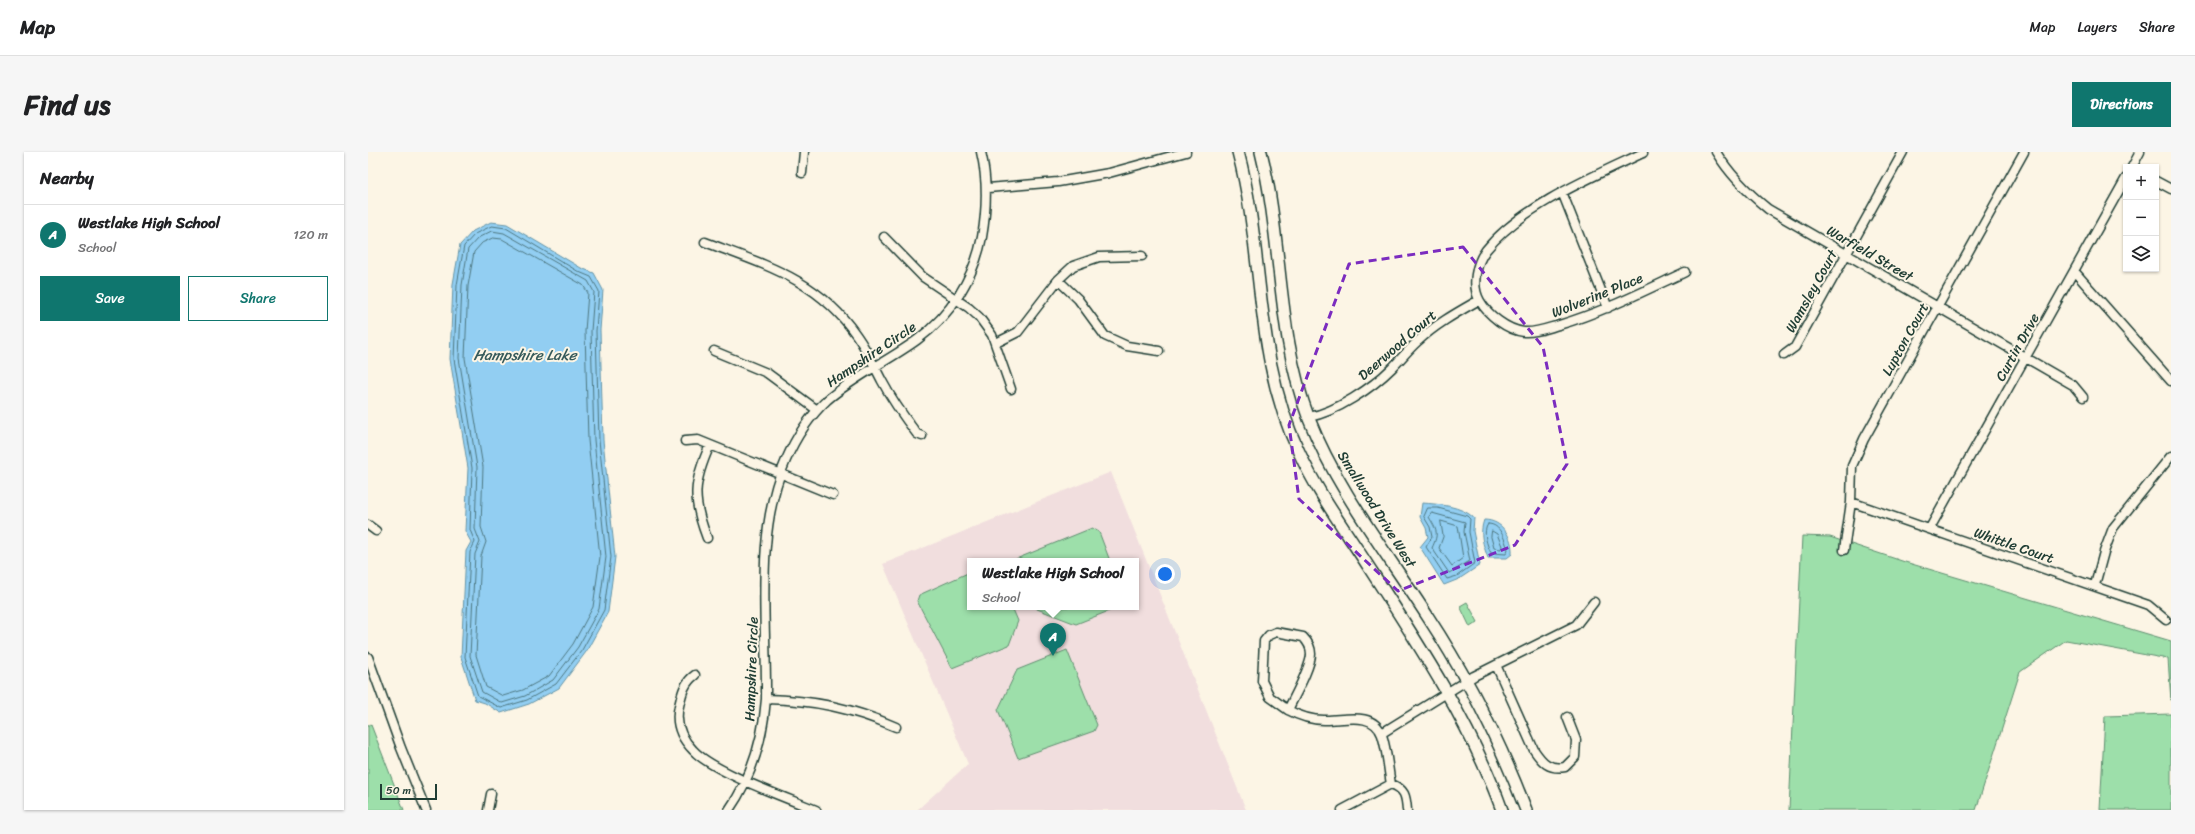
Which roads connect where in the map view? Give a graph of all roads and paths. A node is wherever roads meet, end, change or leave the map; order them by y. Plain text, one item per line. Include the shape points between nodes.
1 (804, 152) edge
2 (981, 152) edge
3 (1186, 152) edge
4 (1238, 152) edge
5 (1261, 152) edge
6 (1716, 152) edge
7 (1903, 152) edge
8 (2024, 152) edge
9 (2140, 152) edge
10 (1643, 153) edge
11 (2134, 164) edge
12 (802, 173) dead end
13 (2123, 183) edge
14 (2159, 183) edge
15 (988, 188) junction
16 (2171, 189) edge
17 (1562, 192) junction
18 (884, 236) dead end
19 (705, 242) dead end
20 (1845, 254) junction
21 (1142, 256) dead end
22 (2074, 271) junction
23 (1685, 272) dead end
24 (1058, 280) junction
25 (957, 299) junction
26 (1479, 300) junction
27 (1937, 307) junction
28 (1608, 308) junction
29 (996, 343) junction
30 (714, 351) dead end
31 (1159, 351) dead end
32 (1784, 355) dead end
33 (2026, 358) junction
34 (874, 366) junction
35 (2171, 381) edge
36 (1011, 389) dead end
37 (2083, 397) dead end
38 (817, 410) junction
39 (1308, 417) junction
40 (922, 436) dead end
41 (685, 441) dead end
42 (710, 445) junction
43 (2171, 456) edge
44 (780, 474) junction
45 (833, 495) dead end
46 (1851, 502) junction
47 (368, 525) edge
48 (1930, 528) junction
49 (376, 531) dead end
50 (707, 538) dead end
51 (1844, 550) dead end
52 (2095, 585) junction
53 (1594, 602) dead end
54 (2166, 620) dead end
55 (368, 657) edge
56 (1496, 665) junction
57 (371, 676) edge
58 (695, 676) dead end
59 (1466, 680) junction
60 (1447, 692) junction
61 (766, 699) junction
62 (1288, 710) junction
63 (1567, 717) dead end
64 (896, 727) dead end
65 (1382, 734) junction
66 (746, 780) junction
67 (1391, 784) junction
68 (491, 794) dead end
69 (426, 810) edge
70 (488, 810) edge
71 (729, 810) edge
72 (816, 810) edge
73 (1342, 810) edge
74 (1407, 810) edge
75 (1502, 810) edge
76 (1526, 810) edge

1 - 12 street
2 - 15 street, Hampshire Circle
3 - 15 street via 1109,173 1058,182
4 - 60 street via 1251,219 1266,344 1277,394 1298,452
5 - 39 street, Smallwood Drive West via 1271,206 1287,336 1297,383
6 - 20 street, Warfield Street via 1740,184 1768,209
7 - 20 street, Wamsley Court
8 - 27 street, Lupton Court
9 - 11 street
10 - 17 street
13 - 22 street, Curtin Drive
14 - 16 street
15 - 25 street, Hampshire Circle via 980,246 972,271
17 - 26 street via 1523,218 1486,250 1476,269
17 - 28 street
18 - 25 street via 923,277
19 - 34 street via 773,267 804,285 846,322
20 - 27 street, Warfield Street
20 - 32 street, Wamsley Court via 1794,347
21 - 24 street via 1106,256 1090,259 1069,268
22 - 33 street, Curtin Drive
22 - 35 street
23 - 28 street, Wolverine Place
24 - 29 street via 1022,328 1014,335
24 - 31 street via 1078,299 1105,336 1127,346
25 - 29 street via 979,317
25 - 34 street, Hampshire Circle via 925,333
26 - 28 street, Wolverine Place via 1497,319 1522,332 1546,329
26 - 39 street, Deerwood Court via 1428,333 1368,388 1328,411
27 - 33 street, Warfield Street
27 - 46 street, Lupton Court via 1864,439 1852,466
29 - 36 street
30 - 38 street via 767,373
33 - 37 street, Warfield Street via 2073,385
33 - 48 street, Curtin Drive
34 - 38 street, Hampshire Circle via 843,387
34 - 40 street via 899,410 917,434
38 - 44 street, Hampshire Circle via 797,440
39 - 59 street, Smallwood Drive West via 1338,479 1429,618
41 - 42 street via 698,440
42 - 44 street
42 - 50 street via 699,470 696,489 698,513
43 - 52 street via 2113,528
44 - 45 street
44 - 61 street, Hampshire Circle via 767,527
46 - 48 street, Whittle Court
46 - 51 street, Lupton Court
47 - 49 street
48 - 52 street, Whittle Court via 1987,550
52 - 54 street, Whittle Court via 2148,605
53 - 56 street via 1576,625
55 - 57 street
56 - 59 street
56 - 63 street via 1534,750 1552,768 1564,767 1576,757 1576,740
57 - 69 street
58 - 66 street via 685,684 678,708 678,722 682,734 702,758
59 - 60 street
59 - 76 street, Smallwood Drive West via 1493,730
60 - 65 street
60 - 75 street via 1474,744
61 - 64 street via 826,704
61 - 66 street, Hampshire Circle via 759,742
62 - 62 street via 1308,666 1311,652 1303,637 1276,632 1264,641 1262,681 1270,697
62 - 65 street via 1296,715 1317,720 1363,719 1372,723
65 - 67 street
66 - 71 street, Hampshire Circle
66 - 72 street
67 - 73 street
67 - 74 street via 1398,786 1405,794
68 - 70 street

